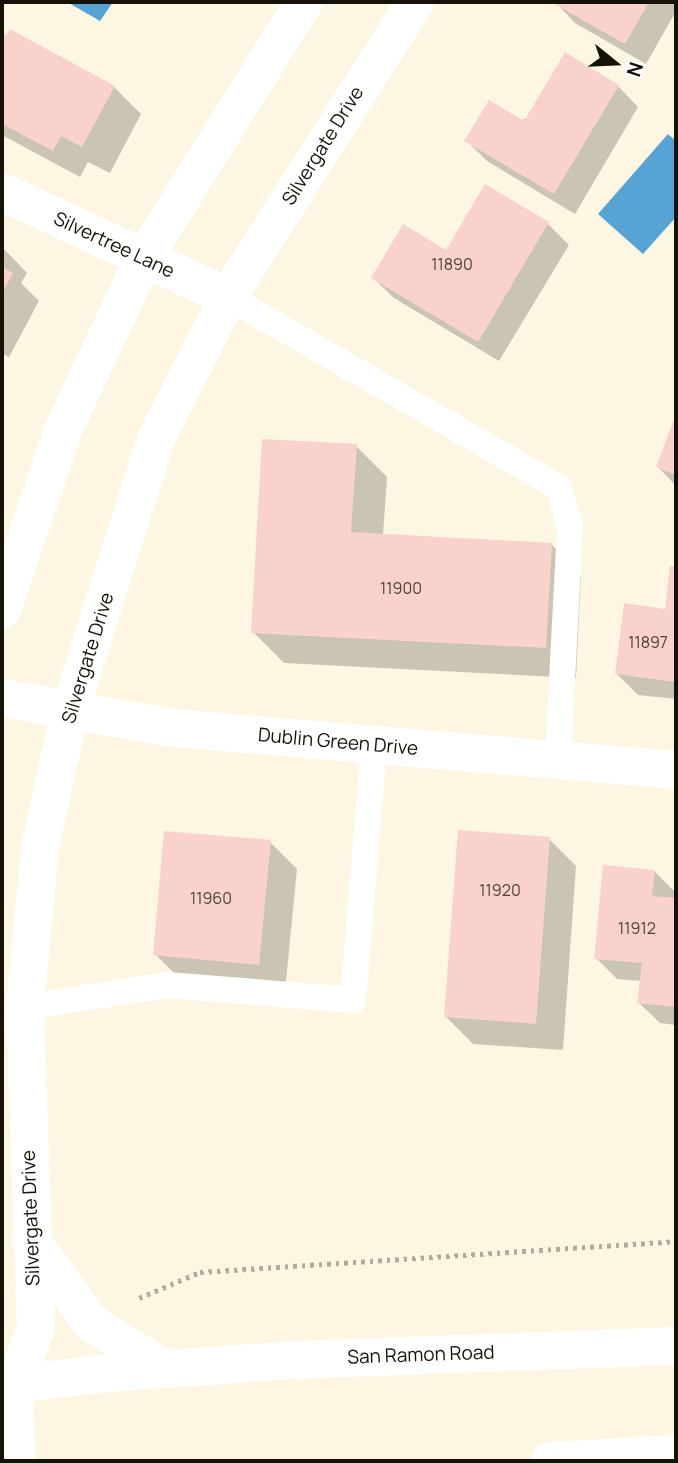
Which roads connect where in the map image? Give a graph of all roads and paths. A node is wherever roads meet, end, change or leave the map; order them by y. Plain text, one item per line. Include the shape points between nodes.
1 (303, 2) edge
2 (415, 2) edge
3 (2, 192) edge
4 (144, 258) junction
5 (228, 297) junction
6 (2, 610) edge
7 (2, 698) edge
8 (70, 710) junction
9 (373, 744) junction
10 (558, 760) junction
11 (676, 770) edge
12 (25, 1007) junction
13 (31, 1240) junction
14 (676, 1241) edge
15 (140, 1298) dead end
16 (676, 1346) edge
17 (166, 1369) junction
18 (6, 1380) edge
19 (676, 1454) edge
20 (16, 1461) edge
21 (550, 1461) edge

1 - 4 street
2 - 5 street, Silvergate Drive
3 - 4 street, Silvertree Lane
4 - 5 street, Silvertree Lane
4 - 6 street via 65,428
5 - 8 street, Silvergate Drive via 156,439
5 - 10 lane via 559,487 570,528
7 - 8 street, Dublin Green Drive
8 - 9 street, Dublin Green Drive via 173,728
8 - 12 street, Silvergate Drive via 40,847
9 - 10 street, Dublin Green Drive
9 - 12 lane via 353,1000 167,985
10 - 11 street, Dublin Green Drive
12 - 13 street, Silvergate Drive
13 - 17 street via 92,1324
13 - 18 street, Silvergate Drive via 36,1328
14 - 15 path via 201,1272
16 - 17 street, San Ramon Road
17 - 18 street, San Ramon Road
18 - 20 street, Silvergate Drive
19 - 21 street

